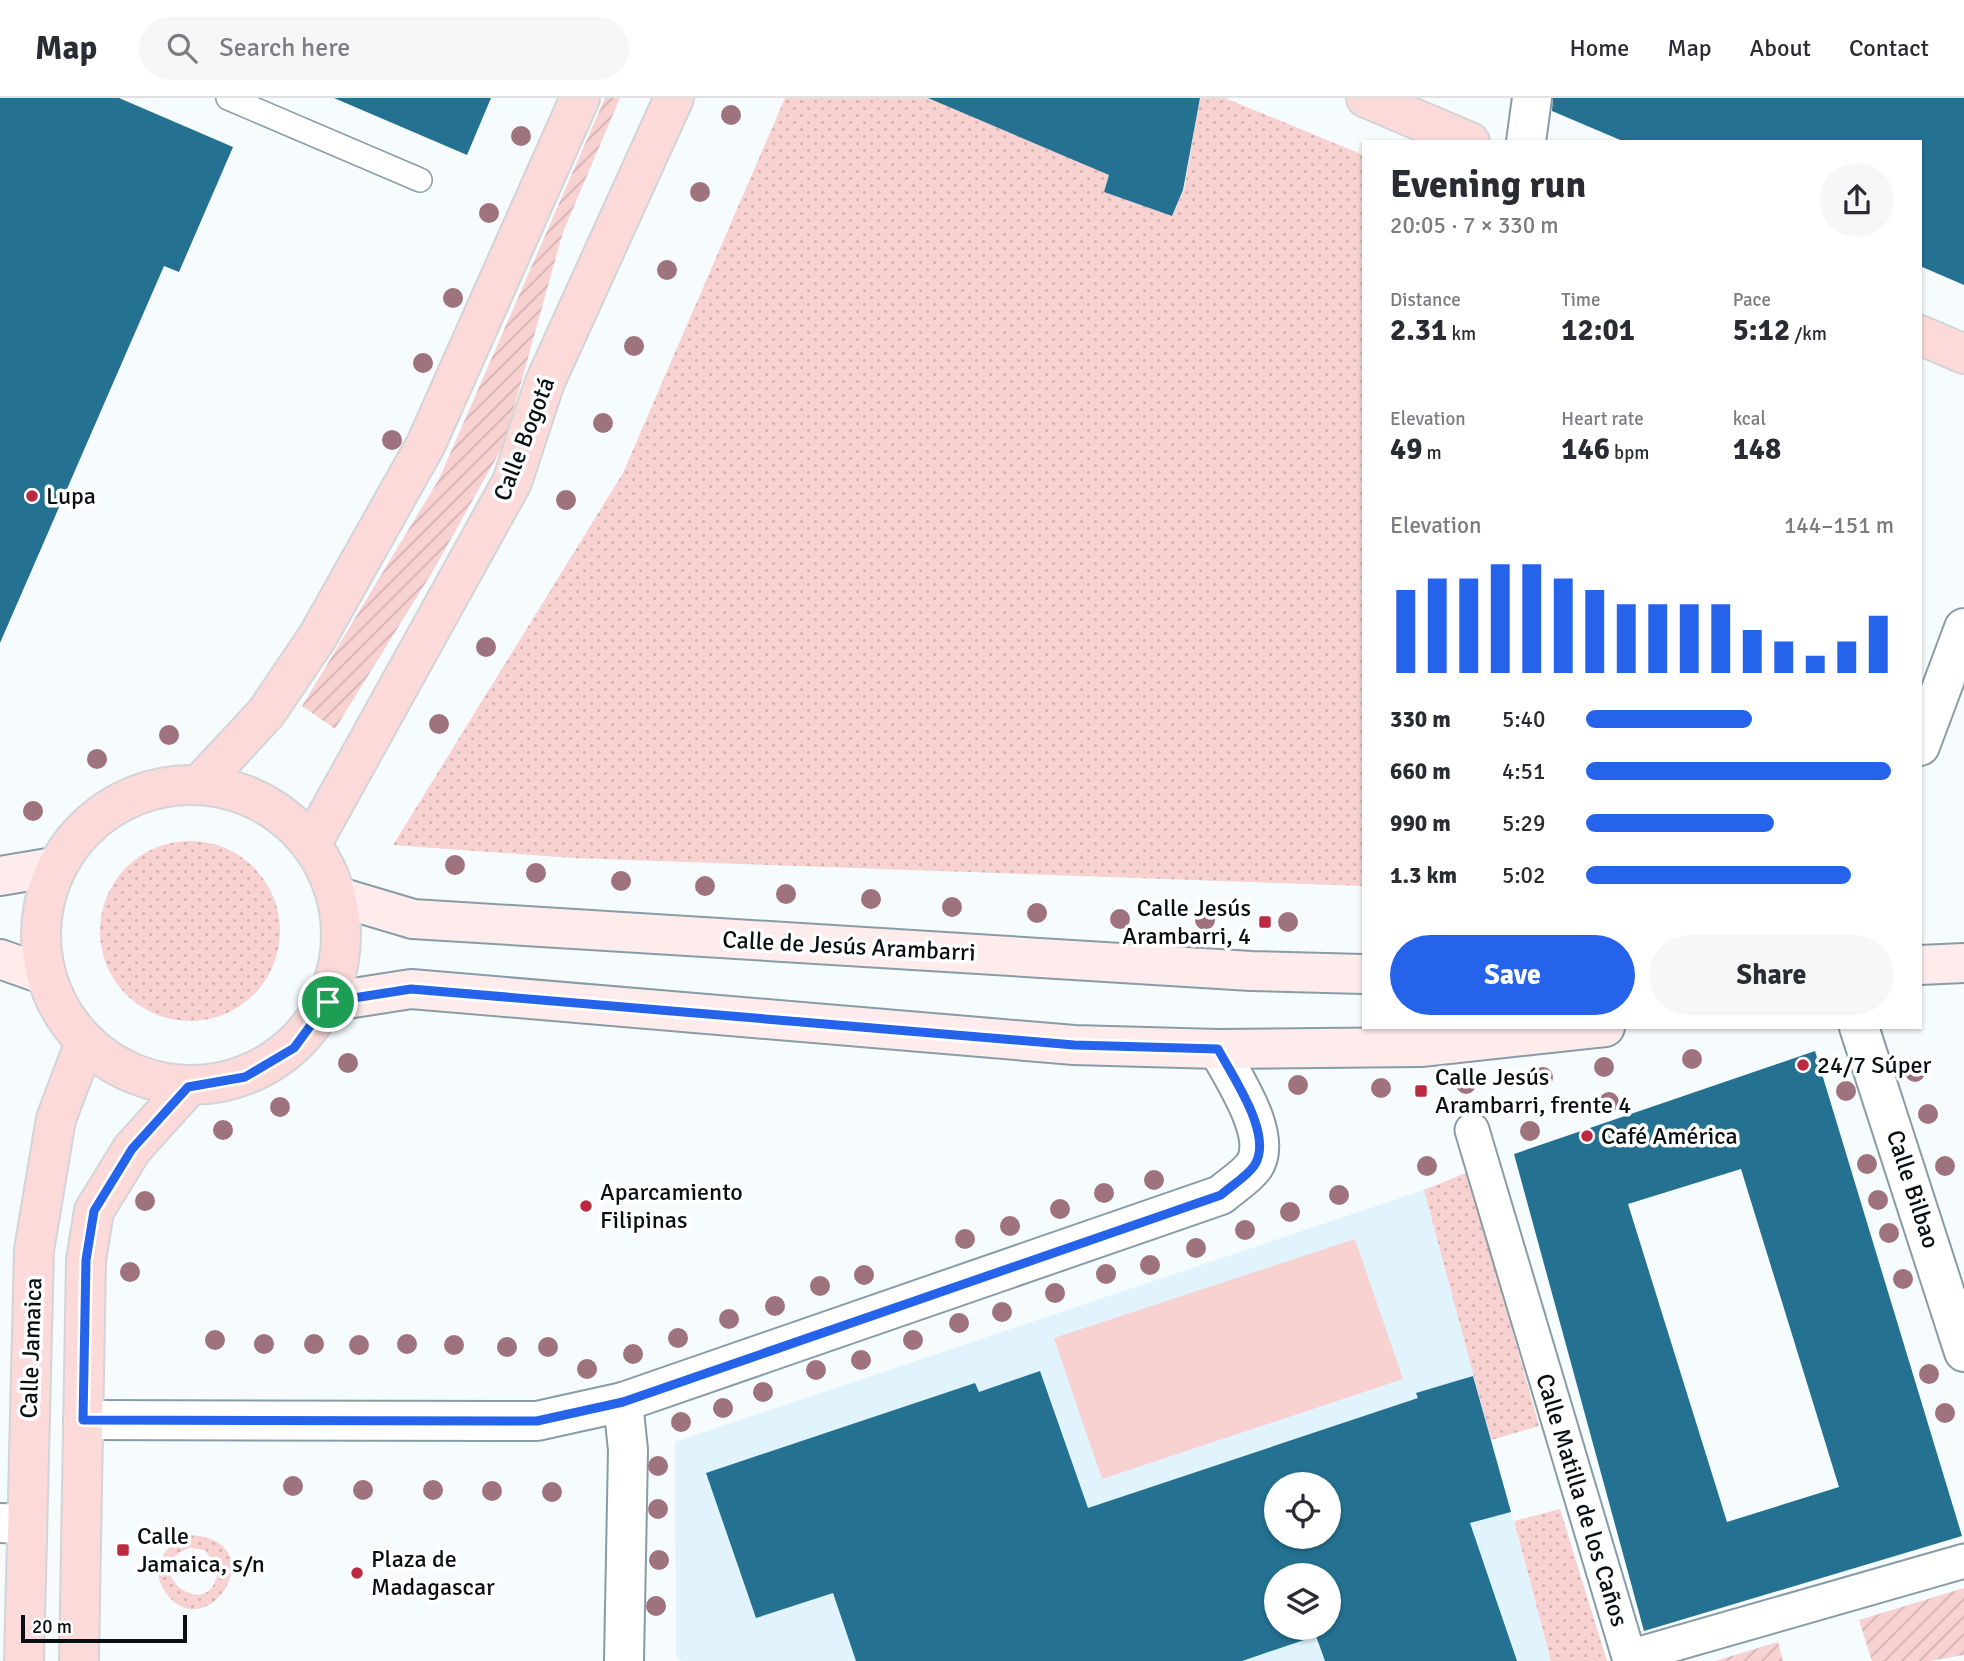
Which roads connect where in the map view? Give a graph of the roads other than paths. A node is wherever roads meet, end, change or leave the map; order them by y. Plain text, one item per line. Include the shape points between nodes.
1 (228, 98) edge
2 (580, 98) edge
3 (674, 98) edge
4 (1366, 98) edge
5 (1532, 98) edge
6 (1464, 140) edge
7 (1526, 140) edge
8 (420, 180) dead end
9 (1922, 336) edge
10 (1964, 354) edge
11 (1964, 628) edge
12 (1922, 741) edge
13 (200, 784) junction
14 (312, 843) junction
15 (54, 867) junction
16 (0, 876) edge
17 (339, 897) junction
18 (0, 959) edge
19 (1964, 963) edge
20 (1922, 965) edge
21 (1362, 974) edge
22 (45, 975) junction
23 (328, 1002) junction
24 (1587, 1029) edge
25 (1860, 1029) edge
26 (85, 1042) junction
27 (1218, 1049) junction
28 (188, 1087) junction
29 (1472, 1129) dead end
30 (1955, 1287) edge
31 (1964, 1352) edge
32 (623, 1402) junction
33 (83, 1420) junction
34 (13, 1524) edge
35 (1964, 1561) edge
36 (13, 1604) edge
37 (24, 1661) edge
38 (79, 1661) edge
39 (624, 1661) edge

1 - 8 lane
2 - 13 main road via 426,444 318,636 265,713
3 - 14 main road, Calle Bogotá via 545,382 512,482
4 - 6 main road
5 - 7 street
9 - 10 main road
11 - 12 street
13 - 14 main road via 263,801
13 - 15 main road via 142,791 91,821
14 - 17 main road
15 - 16 main road
15 - 22 main road via 40,920
17 - 21 main road, Calle de Jesús Arambarri via 413,919
17 - 23 main road via 343,951
18 - 22 main road
19 - 20 main road
22 - 26 main road via 60,1011
23 - 27 main road via 411,989 1074,1045
23 - 28 main road via 294,1048 245,1077
24 - 27 main road via 1421,1047
25 - 30 street, Calle Bilbao
26 - 28 main road via 132,1075
26 - 34 main road, Calle Jamaica via 56,1119 34,1250
27 - 32 street via 1256,1123 1260,1144 1255,1165 1221,1195
28 - 33 main road via 132,1149 94,1211 86,1260
29 - 35 street, Calle Matilla de los Caños via 1629,1657
30 - 31 street, Calle Bilbao
32 - 33 street via 537,1421
32 - 39 street via 628,1450
33 - 38 main road
34 - 36 main road, Calle Jamaica
36 - 37 main road, Calle Jamaica

